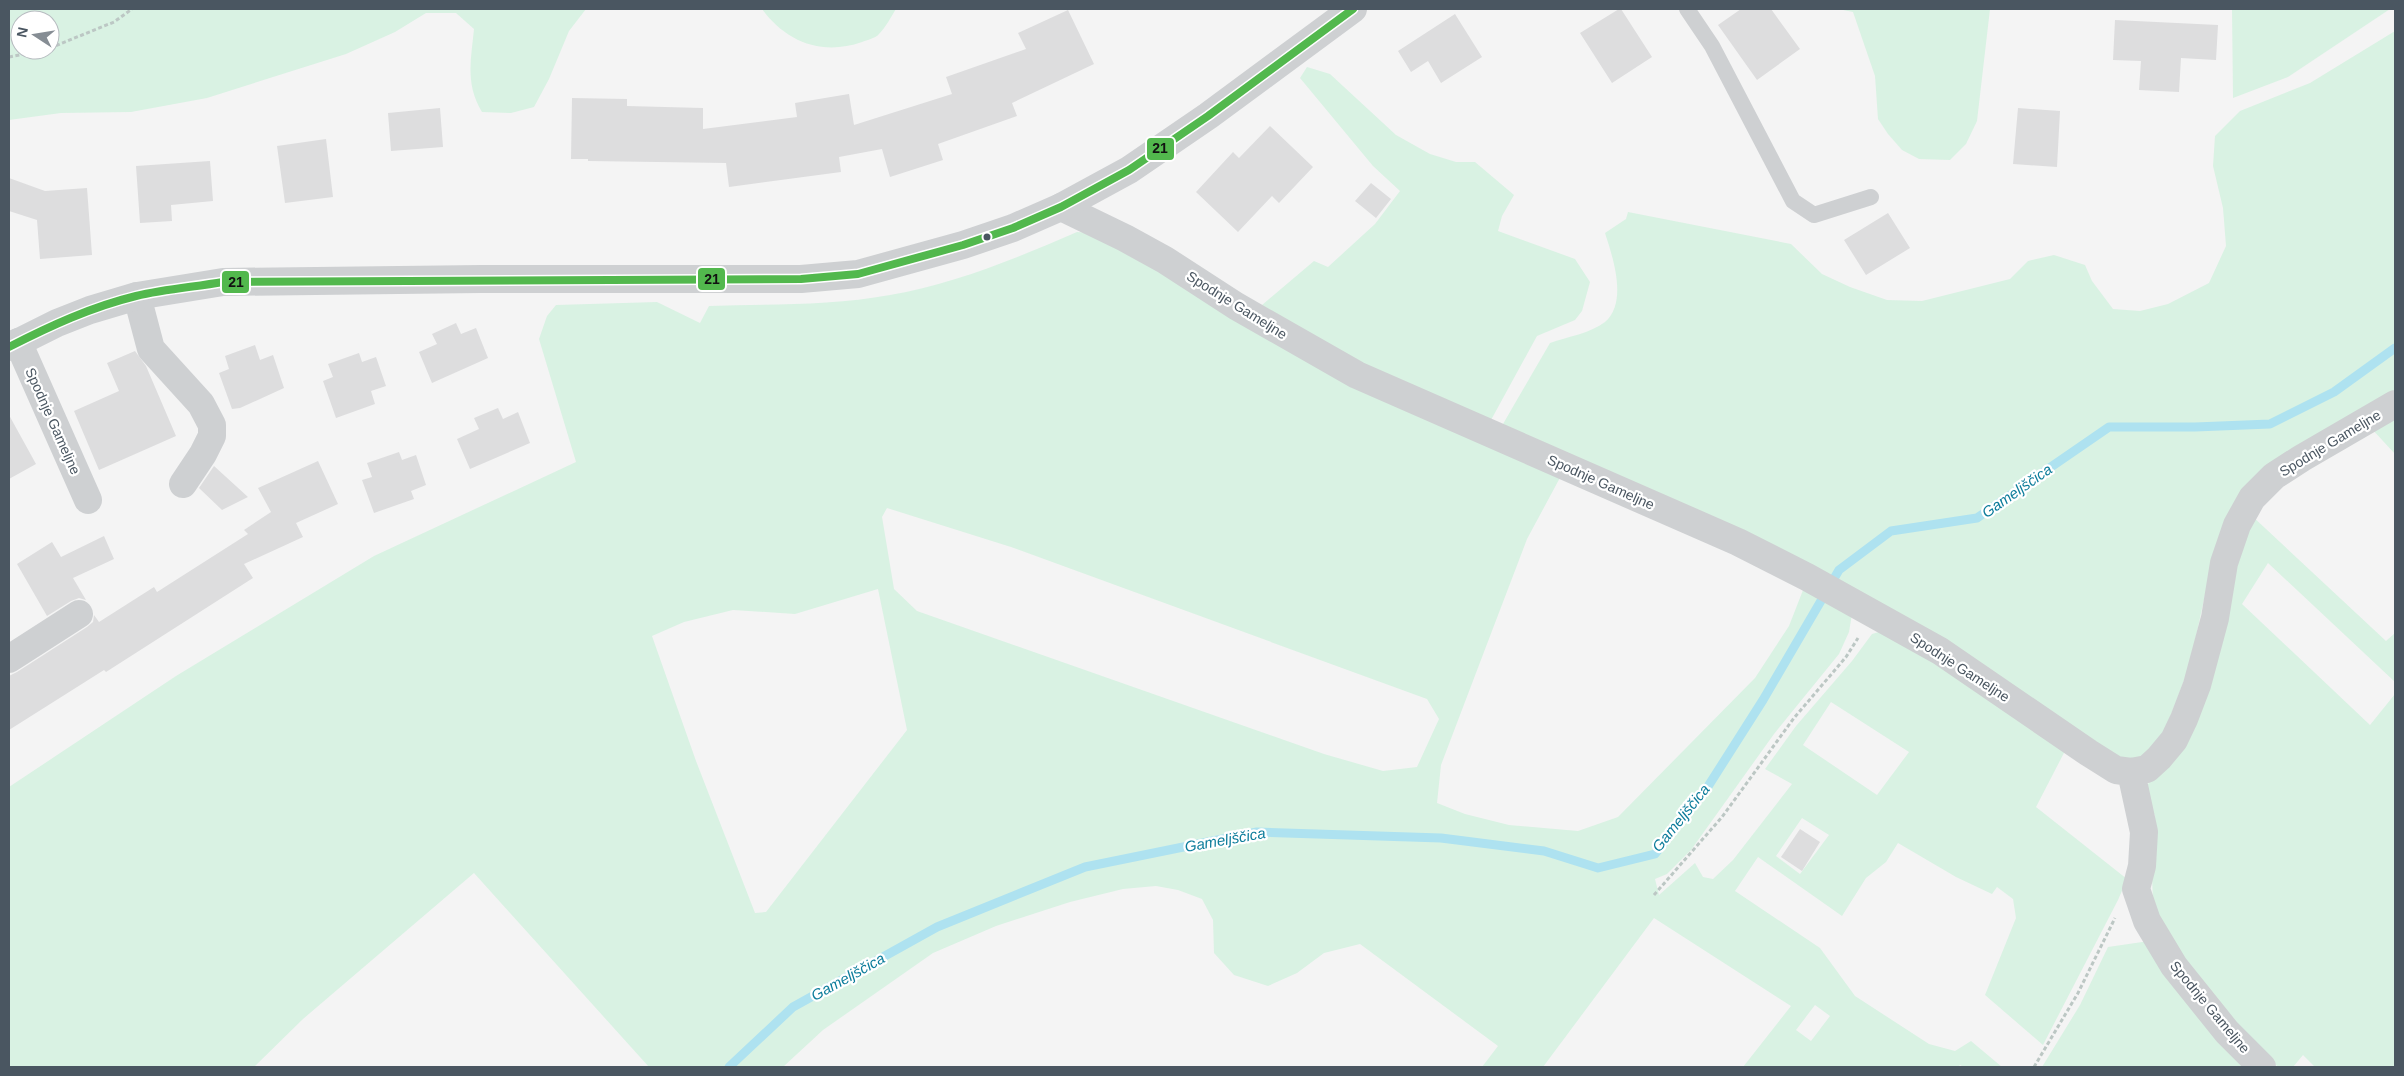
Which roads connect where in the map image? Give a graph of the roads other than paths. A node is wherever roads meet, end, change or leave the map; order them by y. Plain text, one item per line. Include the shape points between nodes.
1 (1353, 9) edge
2 (1686, 9) edge
3 (1871, 198) dead end
4 (1061, 207) junction
5 (137, 296) junction
6 (13, 344) edge
7 (2395, 404) edge
8 (183, 484) dead end
9 (88, 500) dead end
10 (79, 614) dead end
11 (9, 659) edge
12 (2132, 772) junction
13 (2262, 1067) edge

1 - 4 street, Spodnje Gameljne via 1130,170
2 - 3 lane via 1712,46 1793,201 1814,215
4 - 5 street, Spodnje Gameljne via 972,242 858,274 801,279 222,282
4 - 12 street, Spodnje Gameljne via 1165,260 1236,306 1357,375 1729,538 1807,577 1940,651 2116,770
5 - 6 street, Spodnje Gameljne via 57,322
5 - 8 street via 151,349 201,404 212,425 212,436
6 - 9 street, Spodnje Gameljne
7 - 12 street, Spodnje Gameljne via 2274,476 2252,498 2237,525 2224,563 2215,618 2197,686 2184,720 2174,740 2159,758 2147,769
10 - 11 street
12 - 13 street, Spodnje Gameljne via 2144,832 2142,866 2136,890 2147,922 2174,966 2227,1032

